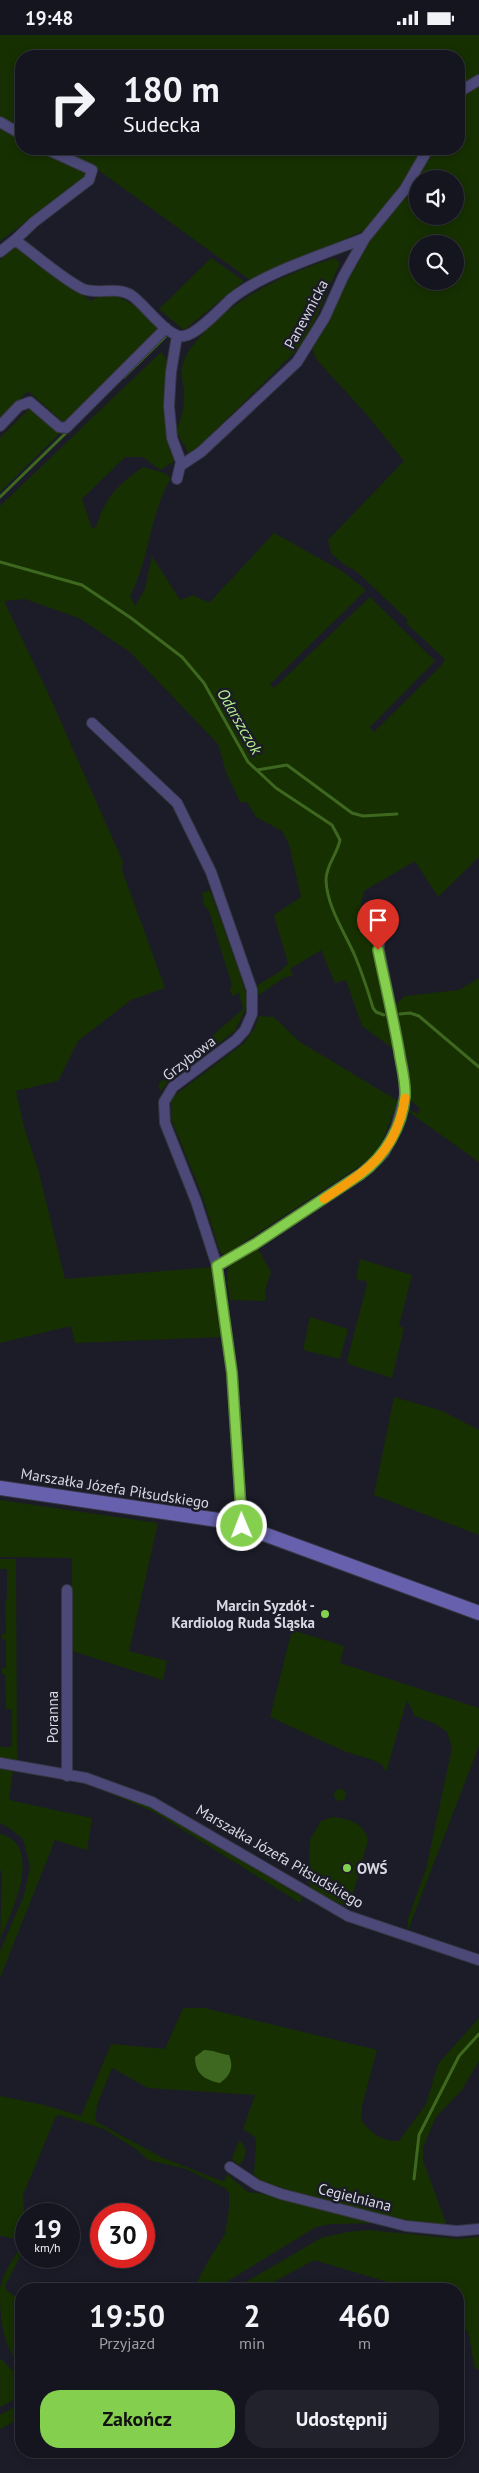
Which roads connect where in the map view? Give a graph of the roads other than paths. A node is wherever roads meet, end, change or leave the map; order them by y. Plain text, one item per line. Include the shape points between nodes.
1 (479, 80) edge
2 (465, 89) edge
3 (0, 122) edge
4 (15, 130) edge
5 (59, 155) edge
6 (424, 155) edge
7 (365, 238) junction
8 (16, 240) junction
9 (0, 252) edge
10 (166, 328) junction
11 (177, 336) junction
12 (0, 426) edge
13 (180, 466) junction
14 (177, 479) dead end
15 (92, 723) dead end
16 (379, 925) dead end
17 (217, 1266) junction
18 (0, 1488) edge
19 (242, 1526) junction
20 (67, 1590) dead end
21 (479, 1613) edge
22 (0, 1763) edge
23 (67, 1776) junction
24 (479, 1960) edge
25 (230, 2167) dead end
26 (479, 2229) edge

1 - 2 street
3 - 4 street
5 - 8 street via 92,170 89,180
6 - 7 street, Panewnicka via 404,189
7 - 11 street via 307,260 255,285 233,298 191,333
7 - 13 street, Panewnicka via 297,362 201,452
8 - 9 street
8 - 10 street via 84,289 121,291 130,295
10 - 11 street
10 - 12 street via 66,428 59,427 30,401 19,406
11 - 13 street via 171,372 169,425
13 - 14 street
15 - 17 street, Grzybowa via 178,803 211,872 252,990 252,1014 246,1030 174,1087 166,1096 163,1109 164,1123 196,1201
16 - 17 street via 378,950 403,1069 405,1095 389,1143 377,1161 361,1174
17 - 19 street, Grzybowa via 232,1373
18 - 19 street, Marszałka Józefa Piłsudskiego
19 - 21 street, Marszałka Józefa Piłsudskiego
20 - 23 street, Poranna
22 - 23 street
23 - 24 street, Marszałka Józefa Piłsudskiego via 103,1783 152,1801 348,1916
25 - 26 street, Cegielniana via 257,2185 280,2193 406,2226 457,2231

